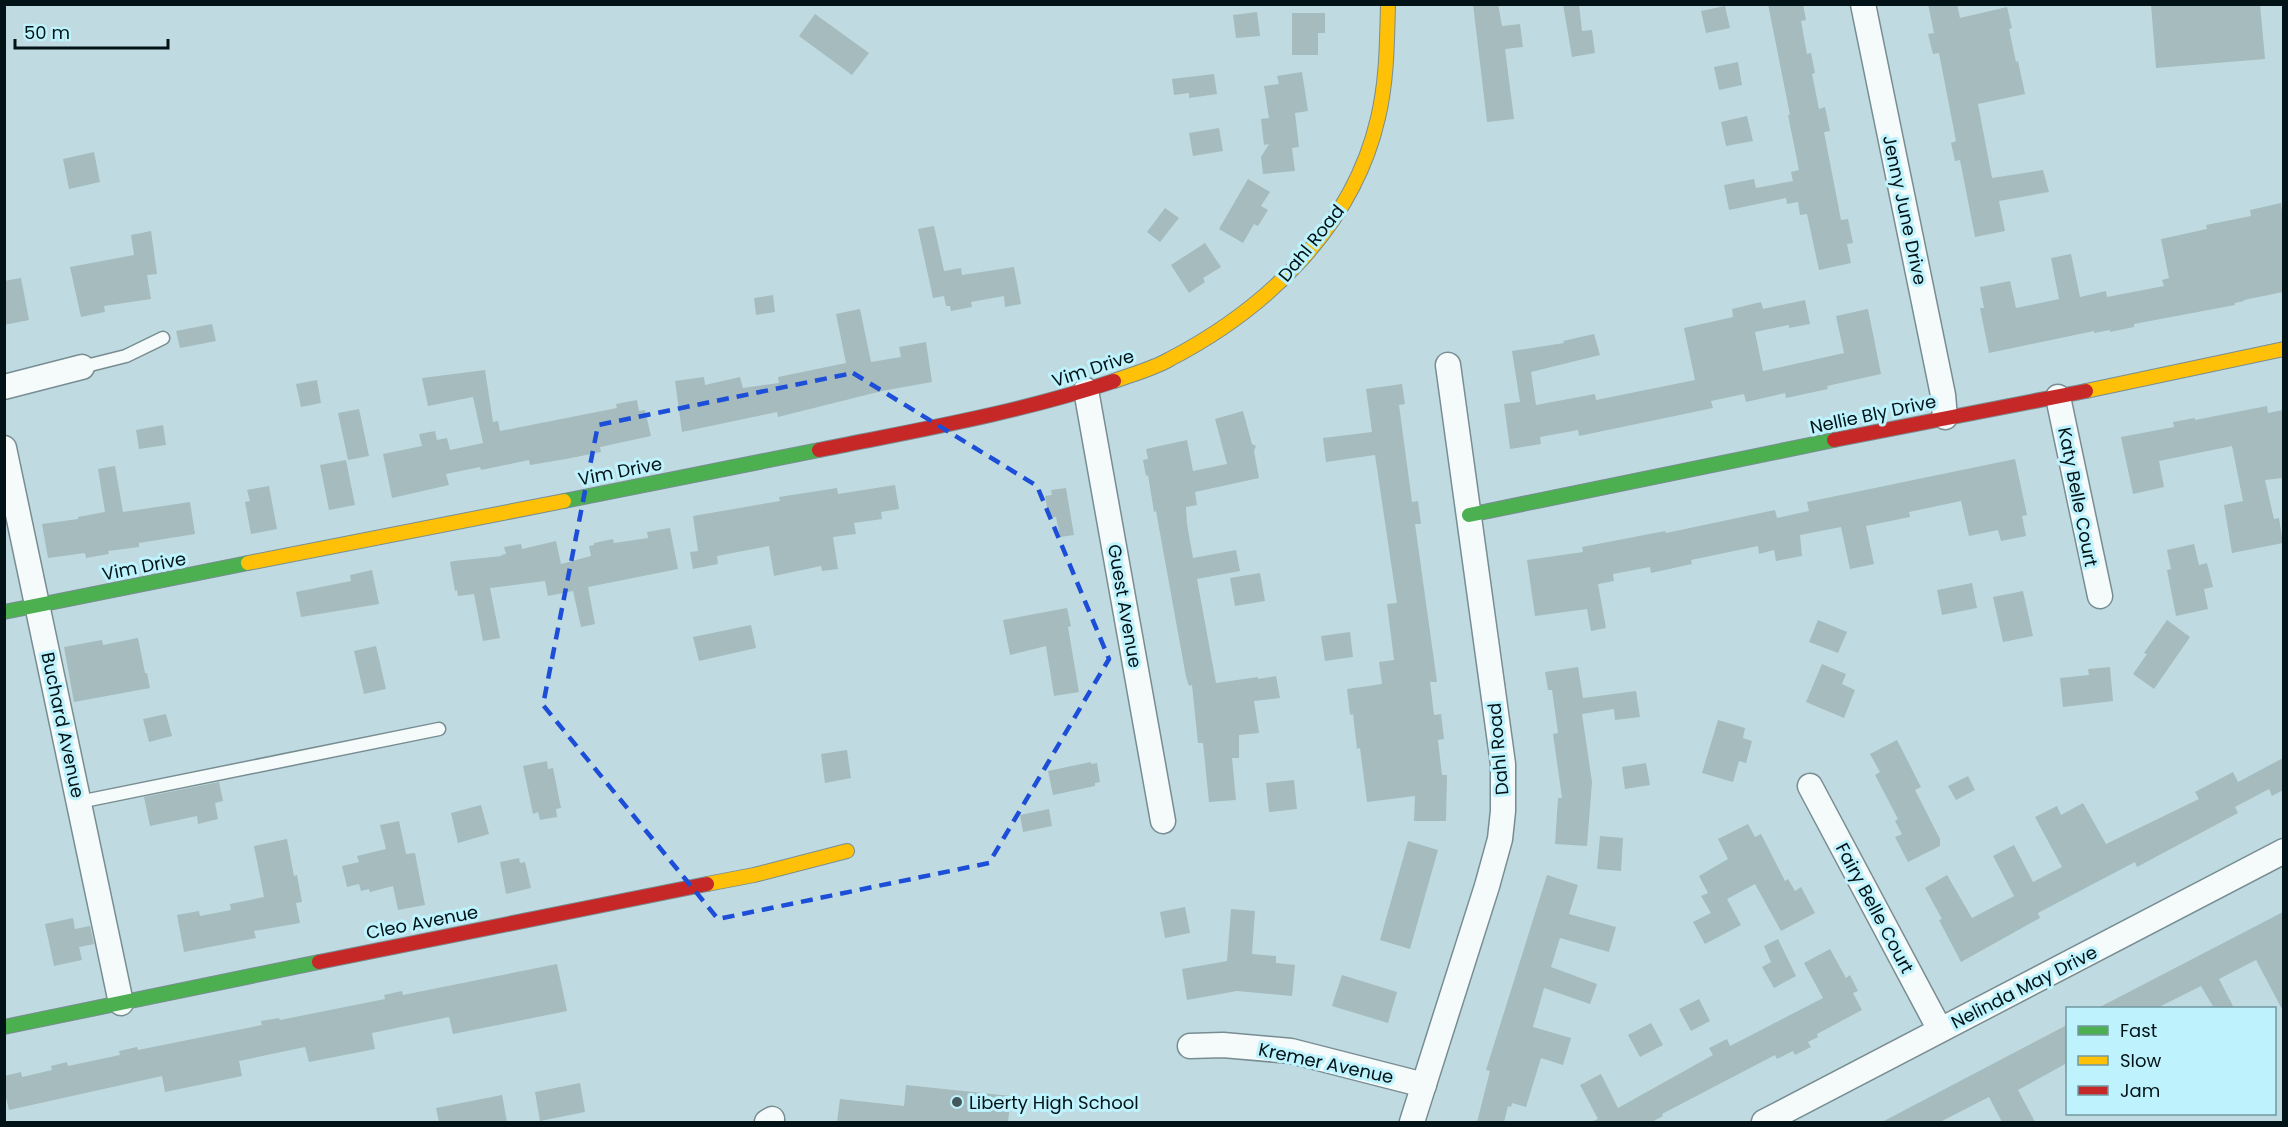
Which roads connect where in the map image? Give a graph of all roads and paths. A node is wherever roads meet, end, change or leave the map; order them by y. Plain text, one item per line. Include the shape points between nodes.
1 (1388, 4) edge
2 (1863, 4) edge
3 (1229, 323) joint
4 (163, 338) dead end
5 (2283, 349) edge
6 (1448, 365) dead end
7 (82, 367) joint
8 (4, 387) edge
9 (1086, 390) junction
10 (2058, 397) junction
11 (1945, 417) junction
12 (4, 448) edge
13 (1469, 515) junction
14 (2100, 596) dead end
15 (38, 605) junction
16 (4, 612) edge
17 (439, 729) dead end
18 (1810, 786) dead end
19 (79, 802) junction
20 (1164, 821) dead end
21 (847, 851) dead end
22 (2283, 851) edge
23 (121, 1003) junction
24 (4, 1027) edge
25 (1940, 1030) junction
26 (1190, 1046) dead end
27 (1424, 1085) junction
28 (1412, 1122) edge
29 (1764, 1122) edge

1 - 3 street, Dahl Road via 1388,69 1382,108 1370,150 1351,192 1300,263 1262,301
2 - 11 street, Jenny June Drive
3 - 9 street, Vim Drive via 1168,361
4 - 7 lane via 126,356
5 - 10 street, Nellie Bly Drive
6 - 13 street, Dahl Road
7 - 8 street
9 - 15 street, Vim Drive via 969,420
9 - 20 street, Guest Avenue
10 - 11 street, Nellie Bly Drive
10 - 14 street, Katy Belle Court
11 - 13 street, Nellie Bly Drive
12 - 15 street, Buchard Avenue
13 - 27 street, Dahl Road via 1503,764 1503,811 1487,886
15 - 16 street, Vim Drive
15 - 19 street, Buchard Avenue
17 - 19 lane
18 - 25 street, Fairy Belle Court
19 - 23 street, Buchard Avenue
21 - 23 street, Cleo Avenue via 754,875
22 - 25 street, Nelinda May Drive
23 - 24 street, Cleo Avenue
25 - 29 street, Nelinda May Drive
26 - 27 street, Kremer Avenue via 1223,1044 1291,1051
27 - 28 street, Dahl Road

